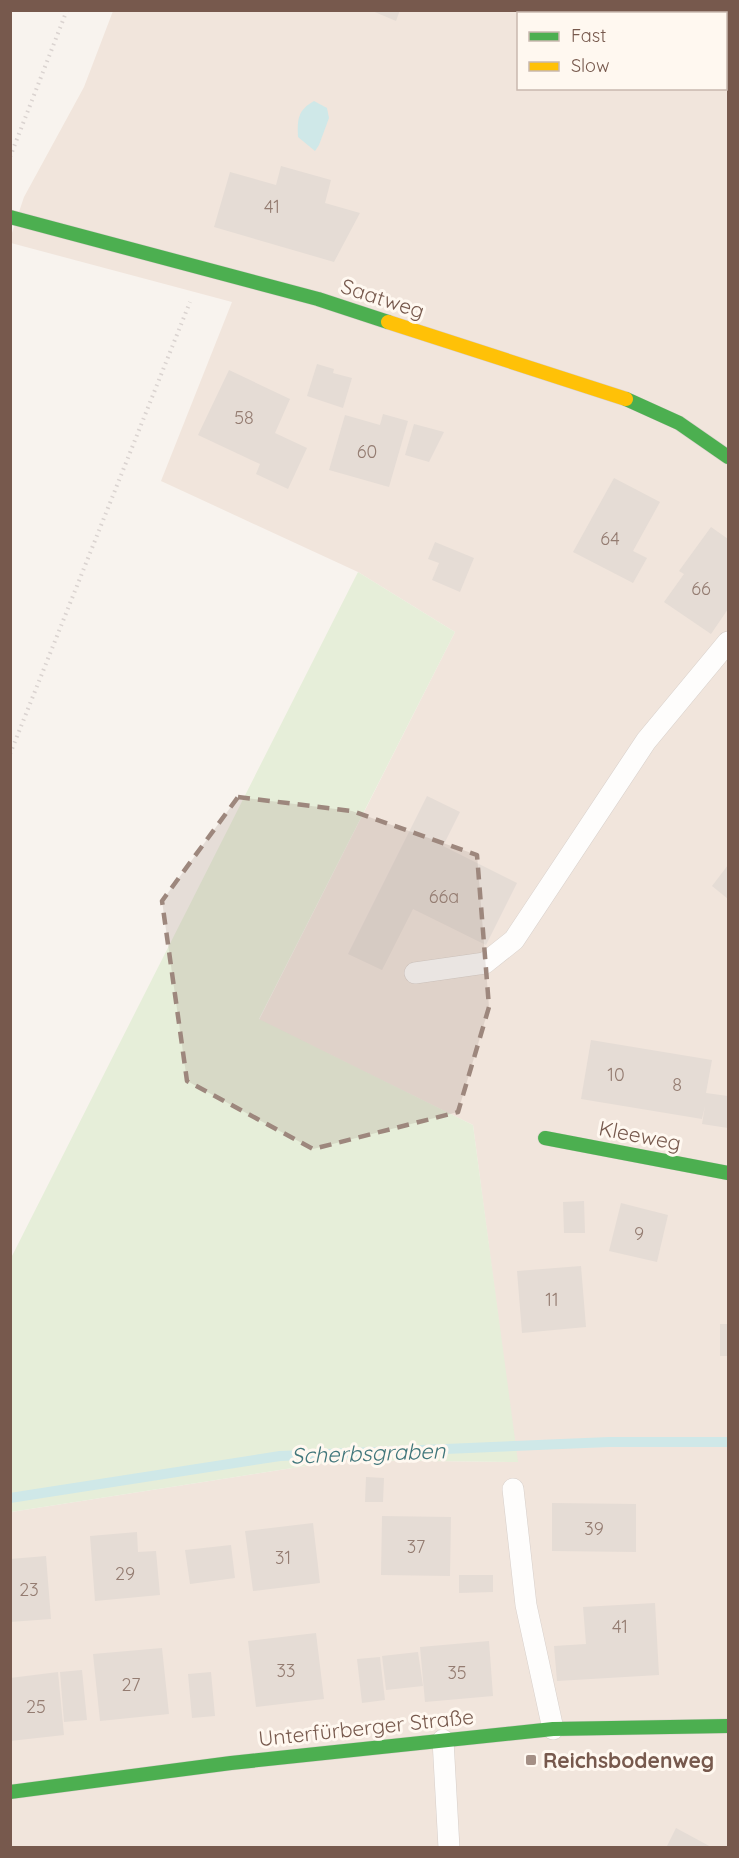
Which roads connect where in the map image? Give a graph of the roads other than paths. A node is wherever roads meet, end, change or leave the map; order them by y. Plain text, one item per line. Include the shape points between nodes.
1 (10, 217) edge
2 (729, 457) edge
3 (729, 642) edge
4 (415, 973) dead end
5 (544, 1138) dead end
6 (729, 1173) edge
7 (513, 1489) dead end
8 (729, 1726) edge
9 (553, 1729) junction
10 (442, 1740) junction
11 (10, 1792) edge
12 (449, 1848) edge

1 - 2 street, Saatweg via 318,299 626,399 679,423
3 - 4 lane via 646,741 514,940 484,963
5 - 6 street, Kleeweg
7 - 9 lane via 526,1605
8 - 9 street, Unterfürberger Straße
9 - 10 street, Unterfürberger Straße
10 - 11 street, Unterfürberger Straße
10 - 12 lane

